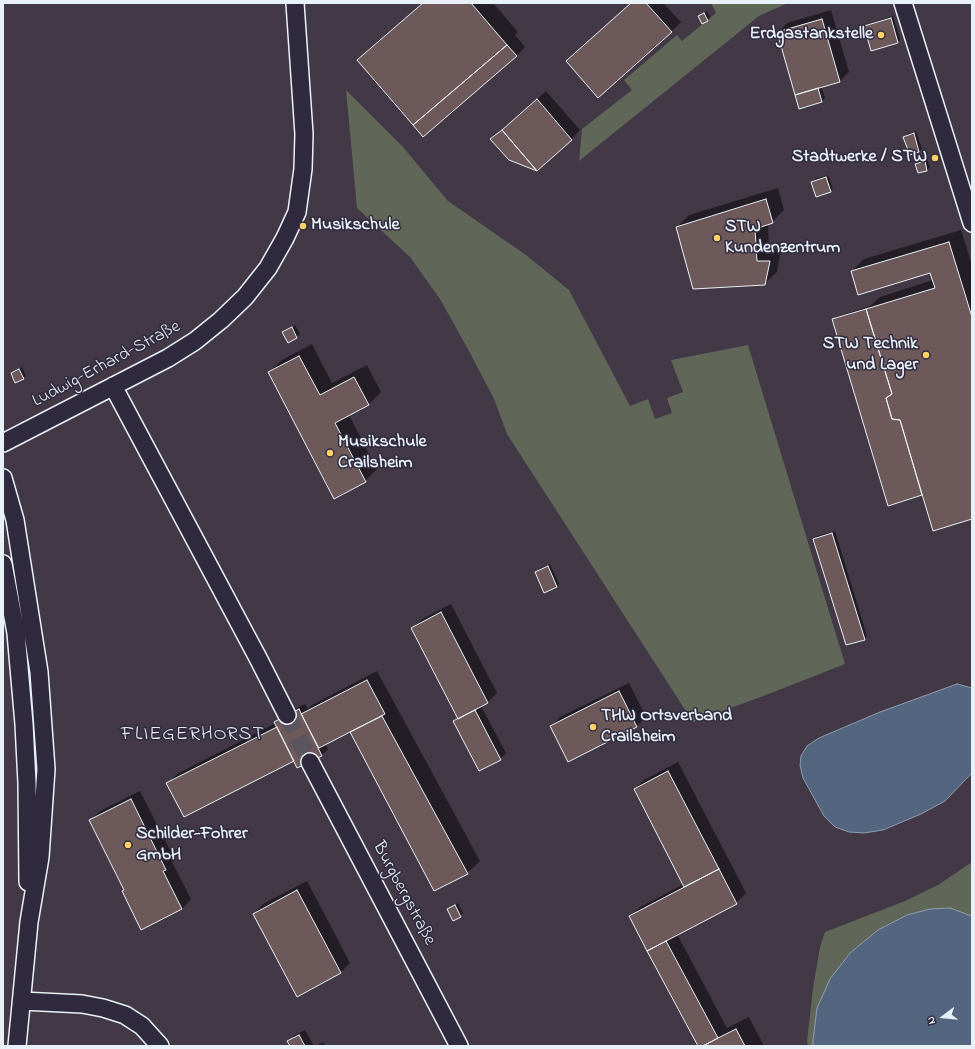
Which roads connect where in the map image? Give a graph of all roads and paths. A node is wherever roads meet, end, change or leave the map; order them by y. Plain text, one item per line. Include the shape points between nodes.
1 (295, 3) edge
2 (903, 3) edge
3 (972, 223) edge
4 (113, 386) junction
5 (31, 429) junction
6 (3, 434) edge
7 (3, 443) edge
8 (3, 478) edge
9 (3, 564) edge
10 (286, 715) tunnel mouth
11 (310, 762) tunnel mouth
12 (29, 922) junction
13 (22, 1001) junction
14 (17, 1046) edge
15 (160, 1046) edge
16 (459, 1046) edge

1 - 4 street, Ludwig-Erhard-Straße via 304,134 303,169 296,212 285,238 268,268 245,297 221,320 168,358
2 - 3 street
4 - 5 street, Ludwig-Erhard-Straße
4 - 10 street
5 - 6 street
5 - 7 street, Ludwig-Erhard-Straße
8 - 12 street via 15,520 39,672 46,769 40,857
9 - 12 street via 16,633 24,724
11 - 16 street, Burgbergstraße
12 - 13 street
13 - 14 street
13 - 15 street via 82,1004 125,1015 142,1026

